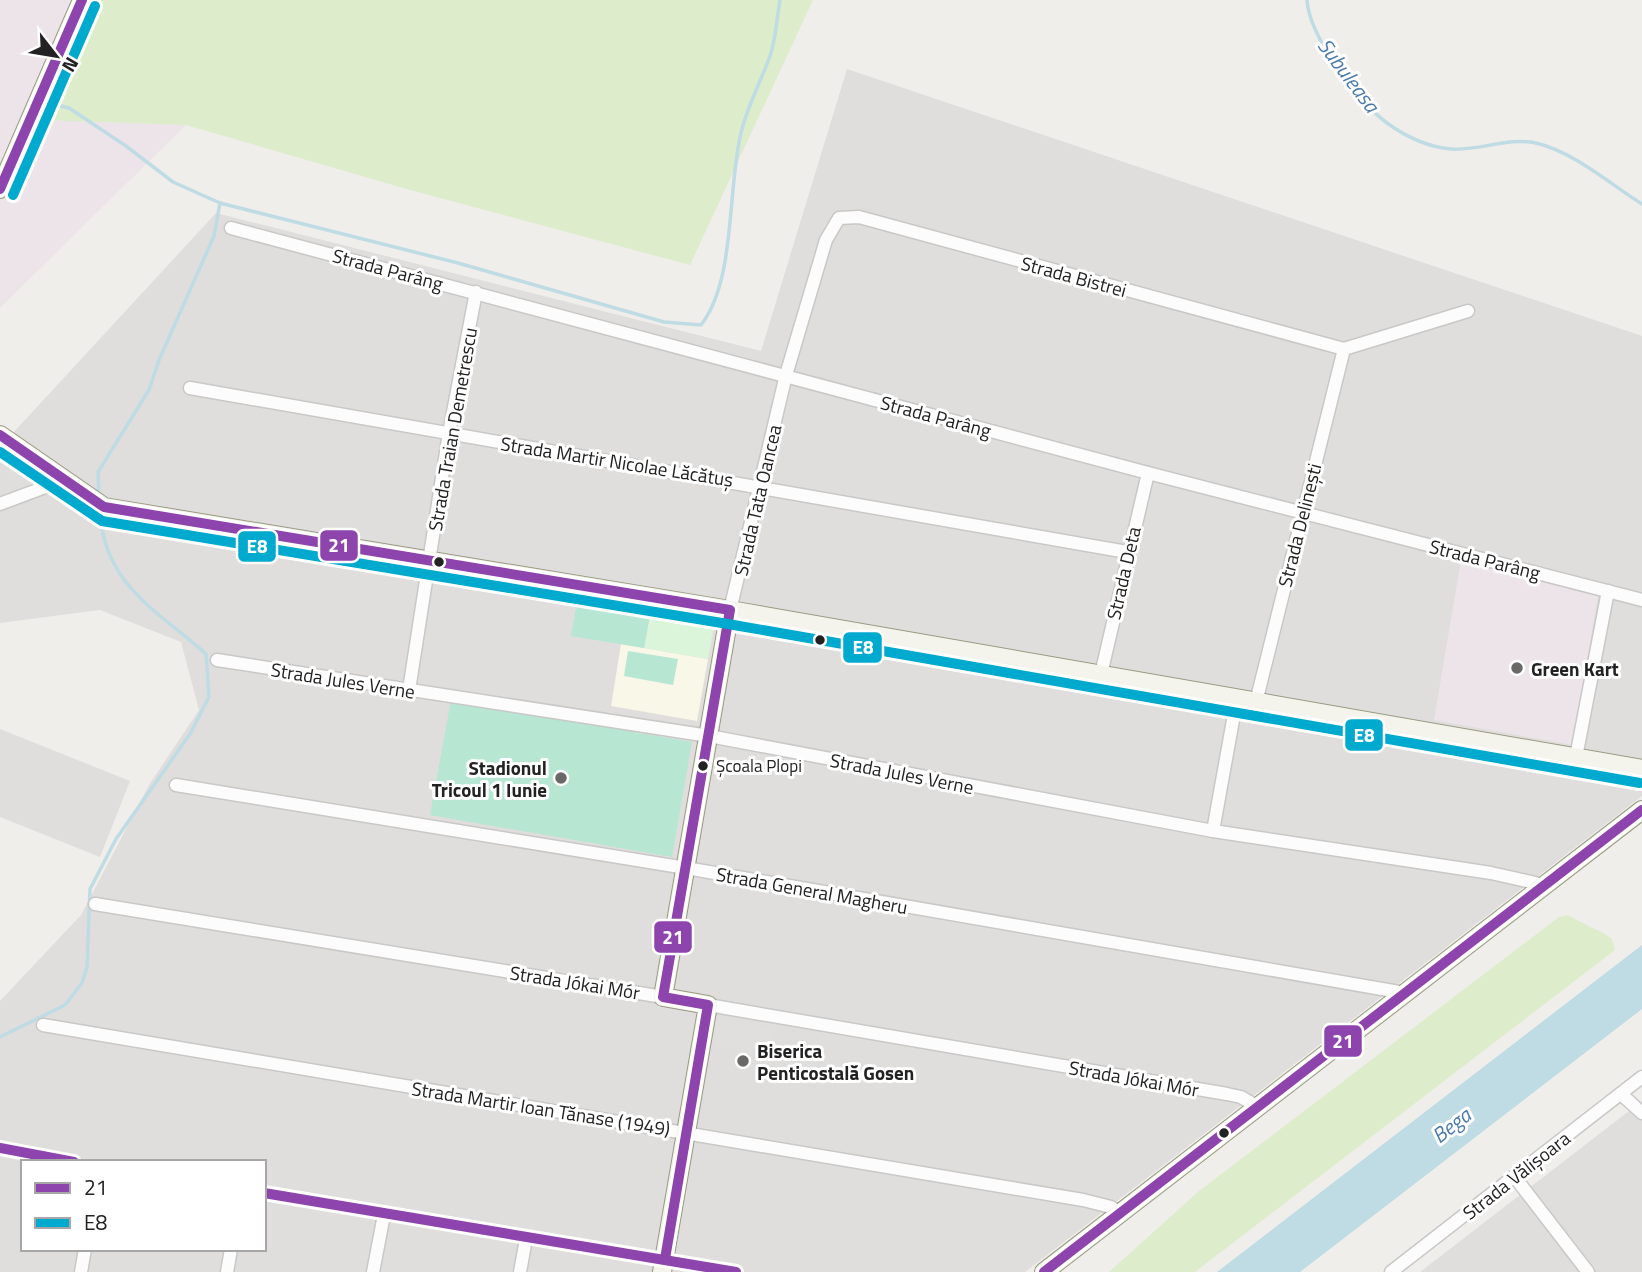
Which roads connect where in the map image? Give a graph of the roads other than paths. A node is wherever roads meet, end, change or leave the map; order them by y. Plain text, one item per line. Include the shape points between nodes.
1 (82, 0) edge
2 (0, 189) edge
3 (231, 228) dead end
4 (477, 292) junction
5 (1468, 311) dead end
6 (1343, 349) junction
7 (786, 376) junction
8 (190, 388) dead end
9 (449, 433) junction
10 (0, 435) edge
11 (57, 473) junction
12 (1147, 473) junction
13 (760, 485) junction
14 (0, 504) edge
15 (1301, 512) junction
16 (1127, 552) junction
17 (429, 560) junction
18 (1608, 590) junction
19 (1642, 600) edge
20 (730, 610) junction
21 (217, 660) dead end
22 (1101, 674) junction
23 (409, 690) junction
24 (1237, 698) junction
25 (1256, 702) junction
26 (709, 736) junction
27 (1576, 757) junction
28 (1642, 769) edge
29 (176, 785) dead end
30 (1642, 810) edge
31 (1213, 831) junction
32 (686, 868) junction
33 (1544, 885) junction
34 (95, 904) dead end
35 (1405, 993) junction
36 (663, 996) junction
37 (708, 1005) junction
38 (43, 1025) dead end
39 (1642, 1077) edge
40 (1620, 1094) junction
41 (1258, 1107) junction
42 (1642, 1113) edge
43 (686, 1132) junction
44 (0, 1148) edge
45 (64, 1160) edge
46 (1514, 1176) junction
47 (266, 1193) edge
48 (1120, 1213) junction
49 (384, 1215) junction
50 (526, 1239) junction
51 (85, 1251) edge
52 (231, 1251) edge
53 (663, 1266) edge
54 (1406, 1268) edge
55 (81, 1272) edge
56 (227, 1272) edge
57 (373, 1272) edge
58 (520, 1272) edge
59 (736, 1272) edge
60 (1044, 1272) edge
61 (1391, 1272) edge
62 (1588, 1272) edge

1 - 2 street
3 - 4 street, Strada Parâng
4 - 7 street, Strada Parâng
4 - 9 street, Strada Traian Demetrescu
5 - 6 street
6 - 7 street, Strada Bistrei via 849,217 839,218 826,240
6 - 15 street, Strada Delinești
7 - 12 street, Strada Parâng
7 - 13 street, Strada Tata Oancea
8 - 9 street, Strada Martir Nicolae Lăcătuș
9 - 13 street, Strada Martir Nicolae Lăcătuș
9 - 17 street, Strada Traian Demetrescu
10 - 11 street
11 - 14 street via 48,485
11 - 17 street via 104,507
12 - 15 street, Strada Parâng
12 - 16 street, Strada Deta
13 - 16 street, Strada Martir Nicolae Lăcătuș
13 - 20 street, Strada Tata Oancea
15 - 18 street, Strada Parâng
15 - 25 street, Strada Delinești
16 - 22 street, Strada Deta
17 - 20 street
17 - 23 street, Strada Traian Demetrescu
18 - 19 street, Strada Parâng
18 - 27 street
20 - 22 street
20 - 26 street, Strada Tata Oancea
21 - 23 street, Strada Jules Verne
22 - 24 street
23 - 26 street, Strada Jules Verne
24 - 25 street
24 - 31 street
25 - 27 street
26 - 31 street, Strada Jules Verne
26 - 32 street, Strada Tata Oancea
27 - 28 street
29 - 32 street, Strada General Magheru
30 - 33 street
31 - 33 street, Strada Jules Verne
32 - 35 street, Strada General Magheru
32 - 36 street, Strada Tata Oancea
33 - 35 street
34 - 36 street, Strada Jókai Mór
35 - 41 street
36 - 37 street, Strada Jókai Mór
37 - 41 street, Strada Jókai Mór via 1227,1094
37 - 43 street
38 - 43 street, Strada Martir Ioan Tănase (1949)
39 - 40 street, Strada Vălișoara
40 - 42 street
40 - 46 street, Strada Vălișoara
41 - 48 street
43 - 48 street, Strada Martir Ioan Tănase (1949) via 1083,1200
43 - 53 street
44 - 45 street
46 - 54 street, Strada Vălișoara
46 - 62 street
47 - 49 street
48 - 60 street
49 - 50 street
49 - 57 street
50 - 53 street
50 - 58 street
51 - 55 street
52 - 56 street
53 - 59 street
54 - 61 street, Strada Vălișoara

